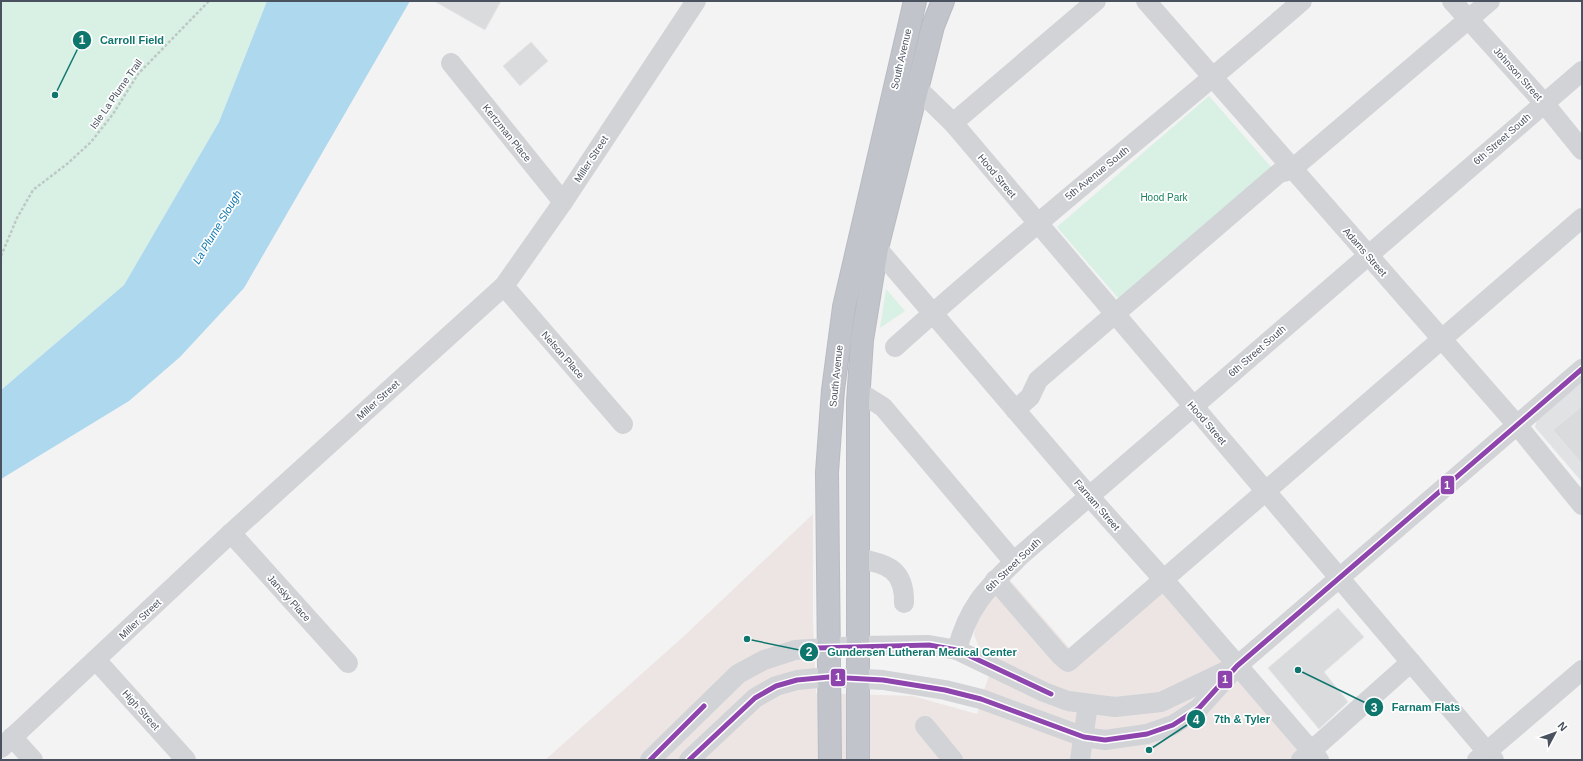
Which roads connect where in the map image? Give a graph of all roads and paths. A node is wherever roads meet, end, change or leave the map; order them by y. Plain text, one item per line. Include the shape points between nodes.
1 (209, 1) edge
2 (696, 1) edge
3 (915, 1) edge
4 (943, 1) edge
5 (1096, 1) edge
6 (1146, 1) edge
7 (1302, 1) edge
8 (1452, 1) edge
9 (1490, 1) edge
10 (1469, 20) junction
11 (451, 63) dead end
12 (1582, 71) edge
13 (1212, 78) junction
14 (917, 88) junction
15 (1544, 103) junction
16 (953, 123) junction
17 (1582, 150) edge
18 (1291, 170) junction
19 (562, 202) junction
20 (1582, 218) edge
21 (1037, 223) junction
22 (877, 248) junction
23 (1, 256) edge
24 (1368, 256) junction
25 (504, 286) junction
26 (933, 312) junction
27 (1115, 316) junction
28 (1441, 340) junction
29 (895, 347) dead end
30 (1582, 369) edge
31 (859, 392) junction
32 (1192, 406) junction
33 (1015, 410) junction
34 (623, 424) dead end
35 (1517, 425) junction
36 (1266, 492) junction
37 (1089, 496) junction
38 (1582, 505) edge
39 (231, 533) junction
40 (859, 559) junction
41 (1014, 562) junction
42 (1339, 578) junction
43 (995, 580) junction
44 (1164, 580) junction
45 (904, 603) dead end
46 (858, 646) junction
47 (828, 647) junction
48 (956, 650) junction
49 (96, 660) junction
50 (1411, 662) junction
51 (348, 663) dead end
52 (1237, 666) junction
53 (1582, 670) edge
54 (829, 678) junction
55 (858, 679) junction
56 (1088, 704) junction
57 (925, 726) dead end
58 (1084, 737) junction
59 (5, 743) edge
60 (1310, 757) edge
61 (1486, 757) edge
62 (33, 760) edge
63 (186, 760) edge
64 (650, 760) edge
65 (689, 760) edge
66 (830, 760) edge
67 (858, 760) edge
68 (953, 760) edge
69 (1080, 760) edge

1 - 23 path, Isle La Plume Trail via 138,74 113,114 91,142 33,190 17,218
2 - 19 street, Miller Street
3 - 47 highway, South Avenue via 844,307 833,390 827,472
4 - 14 highway via 933,26
5 - 16 street
6 - 13 street, Adams Street
7 - 13 street, 5th Avenue South
8 - 10 street, Johnson Street
9 - 10 street
10 - 15 street, Johnson Street
10 - 18 street
11 - 19 street, Kertzman Place
12 - 15 street, 6th Street South
13 - 18 street, Adams Street
13 - 21 street, 5th Avenue South
14 - 16 street, Hood Street
14 - 22 highway
15 - 17 street, Johnson Street
15 - 24 street, 6th Street South
16 - 21 street, Hood Street
18 - 24 street, Adams Street
18 - 27 street via 1279,173
19 - 25 street, Miller Street
20 - 28 street
21 - 26 street, 5th Avenue South
21 - 27 street, Hood Street
22 - 26 street, Farnam Street
22 - 31 highway via 862,340
24 - 28 street, Adams Street
24 - 32 street, 6th Street South
25 - 34 street, Nelson Place
25 - 39 street, Miller Street
26 - 29 street, 5th Avenue South
26 - 33 street, Farnam Street
27 - 32 street, Hood Street
27 - 33 street via 1038,380 1030,397
28 - 35 street, Adams Street
28 - 36 street
30 - 35 street
31 - 40 highway
31 - 41 street via 883,407
32 - 36 street, Hood Street
32 - 37 street, 6th Street South
33 - 37 street, Farnam Street
35 - 38 street, Adams Street
35 - 42 street
36 - 42 street, Hood Street
36 - 44 street
37 - 41 street, 6th Street South
37 - 44 street, Farnam Street
39 - 49 street, Miller Street
39 - 51 street, Jansky Place
40 - 45 street via 875,561 890,567 898,575 904,589
40 - 46 highway
41 - 43 street, 6th Street South
42 - 50 street, Hood Street
42 - 52 street
43 - 44 street via 1068,662
43 - 48 street, 6th Street South via 974,606 962,630
44 - 52 street, Farnam Street
46 - 47 street
46 - 48 street via 929,645
46 - 55 highway
47 - 54 highway, South Avenue
47 - 64 street via 795,650 764,660 738,674
48 - 56 street via 1044,692
49 - 59 street, Miller Street
49 - 63 street, High Street
50 - 60 street
50 - 61 street, Hood Street
52 - 56 street via 1161,702 1115,707
52 - 58 street via 1199,708 1173,725 1147,734 1105,740
52 - 60 street, Farnam Street
53 - 61 street
54 - 55 street
54 - 65 street via 797,680 776,686 755,698
54 - 66 highway, South Avenue
55 - 58 street via 908,684 981,699
55 - 67 highway
56 - 58 street
57 - 68 street
58 - 69 street
59 - 62 street

